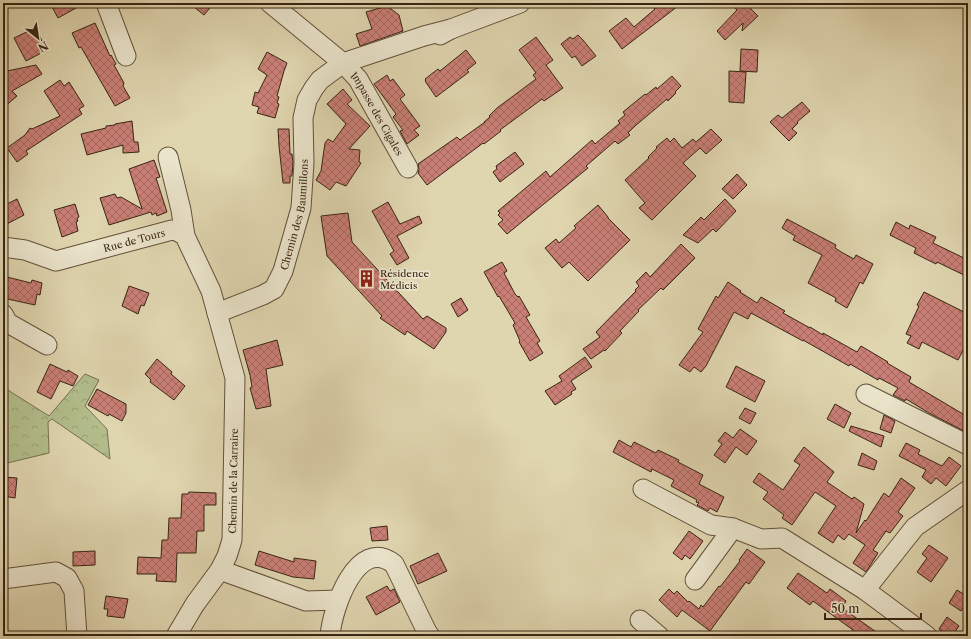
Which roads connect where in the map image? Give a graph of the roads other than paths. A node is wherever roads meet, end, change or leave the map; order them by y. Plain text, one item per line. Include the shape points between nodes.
1 (106, 3) edge
2 (270, 3) edge
3 (520, 3) edge
4 (126, 56) dead end
5 (346, 66) junction
6 (168, 157) dead end
7 (408, 168) dead end
8 (185, 236) junction
9 (3, 247) edge
10 (217, 313) junction
11 (3, 314) edge
12 (47, 345) dead end
13 (866, 394) dead end
14 (968, 445) edge
15 (643, 489) dead end
16 (968, 490) edge
17 (733, 528) junction
18 (220, 570) junction
19 (3, 579) edge
20 (695, 580) dead end
21 (865, 590) junction
22 (338, 600) junction
23 (640, 620) dead end
24 (77, 636) edge
25 (176, 636) edge
26 (330, 636) edge
27 (430, 636) edge
28 (659, 636) edge
29 (927, 636) edge

1 - 4 street
2 - 5 street, Impasse des Cigales
3 - 5 street, Chemin des Baumillons
5 - 7 street, Impasse des Cigales via 358,79
5 - 10 street, Chemin des Baumillons via 320,80 307,100 303,118 301,208 283,271 274,289
6 - 8 street
8 - 9 street, Rue de Tours via 172,230 56,261 25,250
8 - 10 street via 211,291
10 - 18 street, Chemin de la Carraire via 235,378 232,540
11 - 12 street via 8,323
13 - 14 street
15 - 17 street via 711,525
16 - 21 street via 916,527
17 - 20 street
17 - 21 street via 761,539 782,538
18 - 22 street via 306,601
18 - 25 street, Chemin de la Carraire
19 - 24 street via 56,572 67,578 74,591
21 - 29 street
22 - 26 street via 331,622
22 - 27 street via 356,568 374,557 387,559 394,564
23 - 28 street

